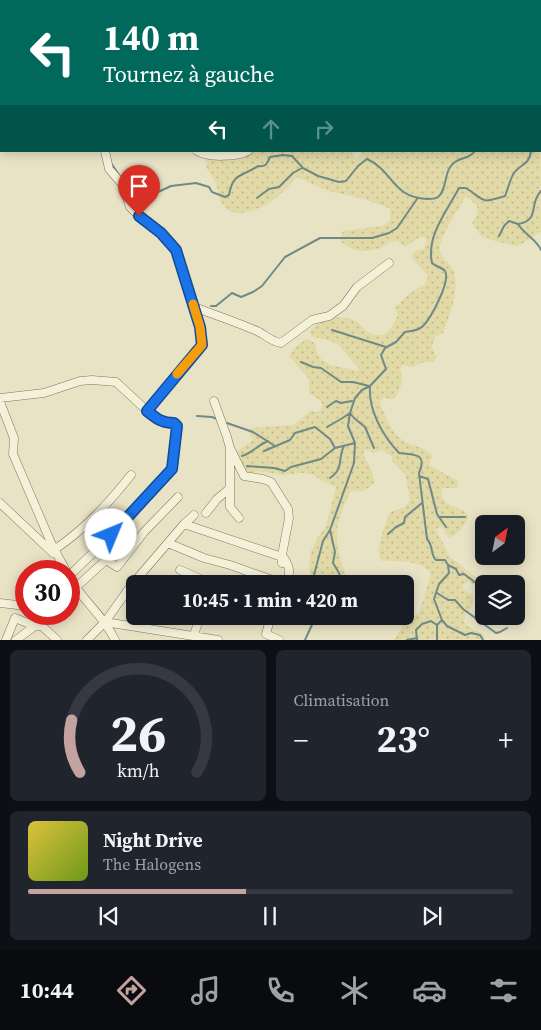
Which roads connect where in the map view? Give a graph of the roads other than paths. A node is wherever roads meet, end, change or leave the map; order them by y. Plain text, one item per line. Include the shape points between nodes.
1 (105, 152) edge
2 (199, 152) edge
3 (246, 152) edge
4 (390, 263) dead end
5 (194, 307) junction
6 (0, 398) edge
7 (0, 402) edge
8 (214, 402) dead end
9 (147, 411) junction
10 (230, 448) junction
11 (130, 475) dead end
12 (229, 489) junction
13 (178, 497) dead end
14 (0, 503) edge
15 (206, 512) dead end
16 (194, 515) dead end
17 (239, 518) dead end
18 (184, 524) junction
19 (168, 542) junction
20 (54, 550) junction
21 (283, 559) junction
22 (60, 560) joint
23 (80, 566) edge
24 (180, 570) dead end
25 (144, 575) edge
26 (191, 575) edge
27 (259, 575) edge
28 (288, 575) edge
29 (80, 583) edge
30 (80, 594) edge
31 (126, 598) edge
32 (0, 603) edge
33 (15, 605) edge
34 (105, 622) junction
35 (197, 625) edge
36 (268, 625) edge
37 (39, 626) junction
38 (194, 635) junction
39 (6, 640) edge
40 (16, 640) edge
41 (57, 640) edge
42 (87, 640) edge
43 (116, 640) edge
44 (218, 640) edge
45 (279, 640) edge

1 - 5 street via 109,170 122,184 130,207 176,250
2 - 3 street via 211,156
4 - 5 street via 357,287 343,306 329,316 312,320 281,343 232,320
5 - 9 street via 202,345
6 - 9 street via 44,393 80,381 116,382
7 - 20 street via 14,438 13,454
8 - 10 street
9 - 23 street via 157,420 177,426 172,469
10 - 12 street
10 - 21 street via 244,476 271,482 288,509
11 - 20 street via 84,528
12 - 15 street
12 - 17 street via 230,507
13 - 29 street via 144,532 117,567 106,560
14 - 22 street
16 - 18 street
18 - 19 street
18 - 21 street
19 - 25 street
19 - 27 street via 204,558
20 - 22 street
21 - 28 street via 290,566
24 - 26 street
30 - 34 street
31 - 34 street
32 - 33 street
34 - 38 street
34 - 42 street
34 - 43 street
35 - 38 street
36 - 45 street via 266,634
37 - 39 street via 15,618
37 - 40 street
37 - 41 street
38 - 44 street

